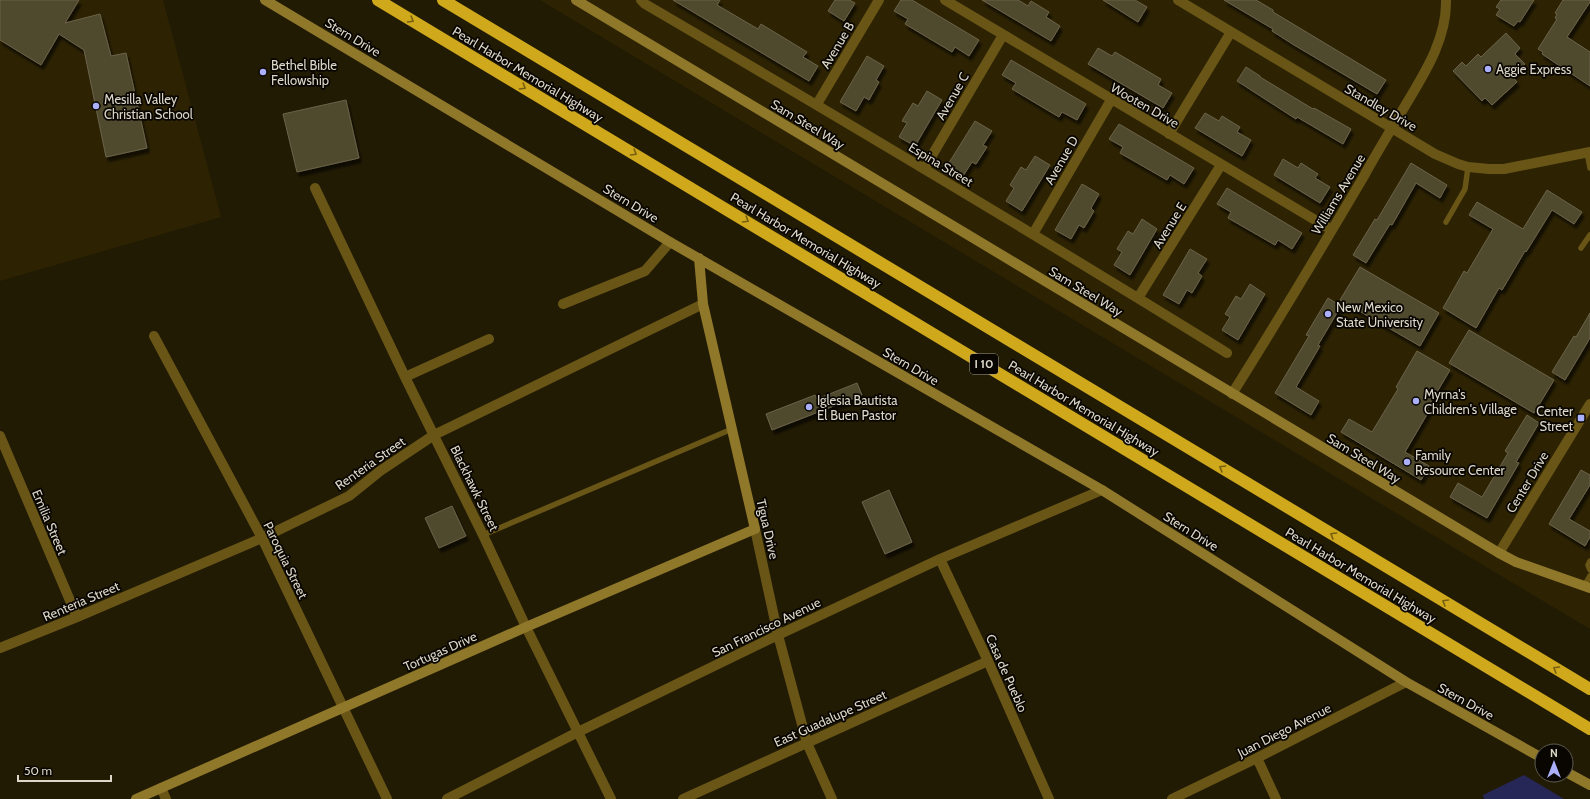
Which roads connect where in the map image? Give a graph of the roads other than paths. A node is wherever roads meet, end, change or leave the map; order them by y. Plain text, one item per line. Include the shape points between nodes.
1 (265, 0) edge
2 (378, 0) edge
3 (443, 0) edge
4 (576, 0) edge
5 (641, 0) edge
6 (879, 0) edge
7 (945, 0) edge
8 (1178, 0) edge
9 (1446, 0) edge
10 (1231, 32) junction
11 (1003, 35) junction
12 (1111, 100) junction
13 (817, 104) junction
14 (1391, 129) junction
15 (1169, 134) junction
16 (1588, 152) edge
17 (1221, 165) junction
18 (1468, 167) junction
19 (1590, 168) edge
20 (924, 169) junction
21 (315, 188) dead end
22 (1446, 222) dead end
23 (1332, 230) junction
24 (1033, 234) junction
25 (1590, 235) edge
26 (670, 242) junction
27 (1581, 248) dead end
28 (699, 258) junction
29 (1138, 298) junction
30 (563, 304) dead end
31 (703, 304) junction
32 (154, 336) dead end
33 (489, 339) dead end
34 (1227, 353) dead end
35 (405, 377) junction
36 (1232, 394) junction
37 (1590, 404) edge
38 (732, 429) junction
39 (434, 435) junction
40 (0, 436) edge
41 (1102, 490) junction
42 (755, 529) junction
43 (483, 536) junction
44 (262, 538) junction
45 (1498, 553) junction
46 (940, 560) junction
47 (1590, 561) edge
48 (1590, 570) edge
49 (1590, 576) edge
50 (1587, 587) edge
51 (77, 617) junction
52 (526, 627) junction
53 (778, 635) junction
54 (0, 648) edge
55 (988, 661) junction
56 (1406, 682) junction
57 (1590, 689) edge
58 (343, 708) junction
59 (1590, 729) edge
60 (578, 732) junction
61 (807, 743) junction
62 (1534, 754) edge
63 (1257, 758) junction
64 (1574, 776) edge
65 (1590, 785) edge
66 (161, 788) junction
67 (136, 799) edge
68 (166, 799) edge
69 (387, 799) edge
70 (447, 799) edge
71 (611, 799) edge
72 (683, 799) edge
73 (832, 799) edge
74 (1049, 799) edge
75 (1172, 799) edge
76 (1276, 799) edge

1 - 26 street, Stern Drive
2 -> 59 highway, Pearl Harbor Memorial Highway / I 10
57 -> 3 highway, Pearl Harbor Memorial Highway / I 10
4 - 36 street, Sam Steel Way
5 - 13 street, Espina Street
6 - 13 street, Avenue B
7 - 11 street, Wooten Drive
8 - 10 street, Standley Drive
9 - 14 street, Williams Avenue via 1442,32 1434,53
10 - 14 street, Standley Drive
10 - 15 street
11 - 12 street, Wooten Drive
11 - 20 street, Avenue C
12 - 15 street, Wooten Drive
12 - 24 street, Avenue D
13 - 20 street, Espina Street
14 - 18 street, Standley Drive via 1435,154
14 - 23 street, Williams Avenue
15 - 17 street, Wooten Drive
16 - 18 street, Standley Drive via 1504,169
16 - 19 lane
17 - 23 street, Wooten Drive
17 - 29 street, Avenue E
18 - 22 lane via 1463,192
20 - 24 street, Espina Street
21 - 35 street, Blackhawk Street
23 - 36 street, Williams Avenue
24 - 29 street, Espina Street
25 - 27 lane
26 - 28 street, Stern Drive
26 - 30 street via 645,271
28 - 31 street, Tigua Drive
28 - 41 street, Stern Drive
29 - 34 street, Espina Street
31 - 38 street, Tigua Drive
31 - 39 street, Renteria Street
32 - 44 street, Paroquia Street
33 - 35 street
35 - 39 street, Blackhawk Street
36 - 45 street, Sam Steel Way
37 - 45 street, Center Drive
38 - 42 street, Tigua Drive
38 - 43 lane
39 - 43 street, Blackhawk Street
39 - 44 street, Renteria Street via 380,470 349,496
40 - 51 street, Emilia Street
41 - 46 street, San Francisco Avenue
41 - 56 street, Stern Drive
42 - 52 street, Tortugas Drive
42 - 53 street, Tigua Drive
43 - 52 street, Blackhawk Street
44 - 51 street, Renteria Street
44 - 58 street, Paroquia Street
45 - 50 street, Sam Steel Way
46 - 53 street, San Francisco Avenue
46 - 55 street, Casa de Pueblo
47 - 48 lane
49 - 50 lane
51 - 54 street, Renteria Street
52 - 58 street, Tortugas Drive
52 - 60 street, Blackhawk Street
53 - 60 street, San Francisco Avenue
53 - 61 street, Tigua Drive
55 - 61 street, East Guadalupe Street
55 - 74 street, Casa de Pueblo
56 - 62 street, Stern Drive
56 - 63 street, Juan Diego Avenue
58 - 66 street, Tortugas Drive
58 - 69 street, Paroquia Street
60 - 70 street, San Francisco Avenue
60 - 71 street, Blackhawk Street
61 - 72 street, East Guadalupe Street
61 - 73 street, Tigua Drive
63 - 75 street, Juan Diego Avenue
63 - 76 street
64 - 65 street
66 - 67 street, Tortugas Drive
66 - 68 street

